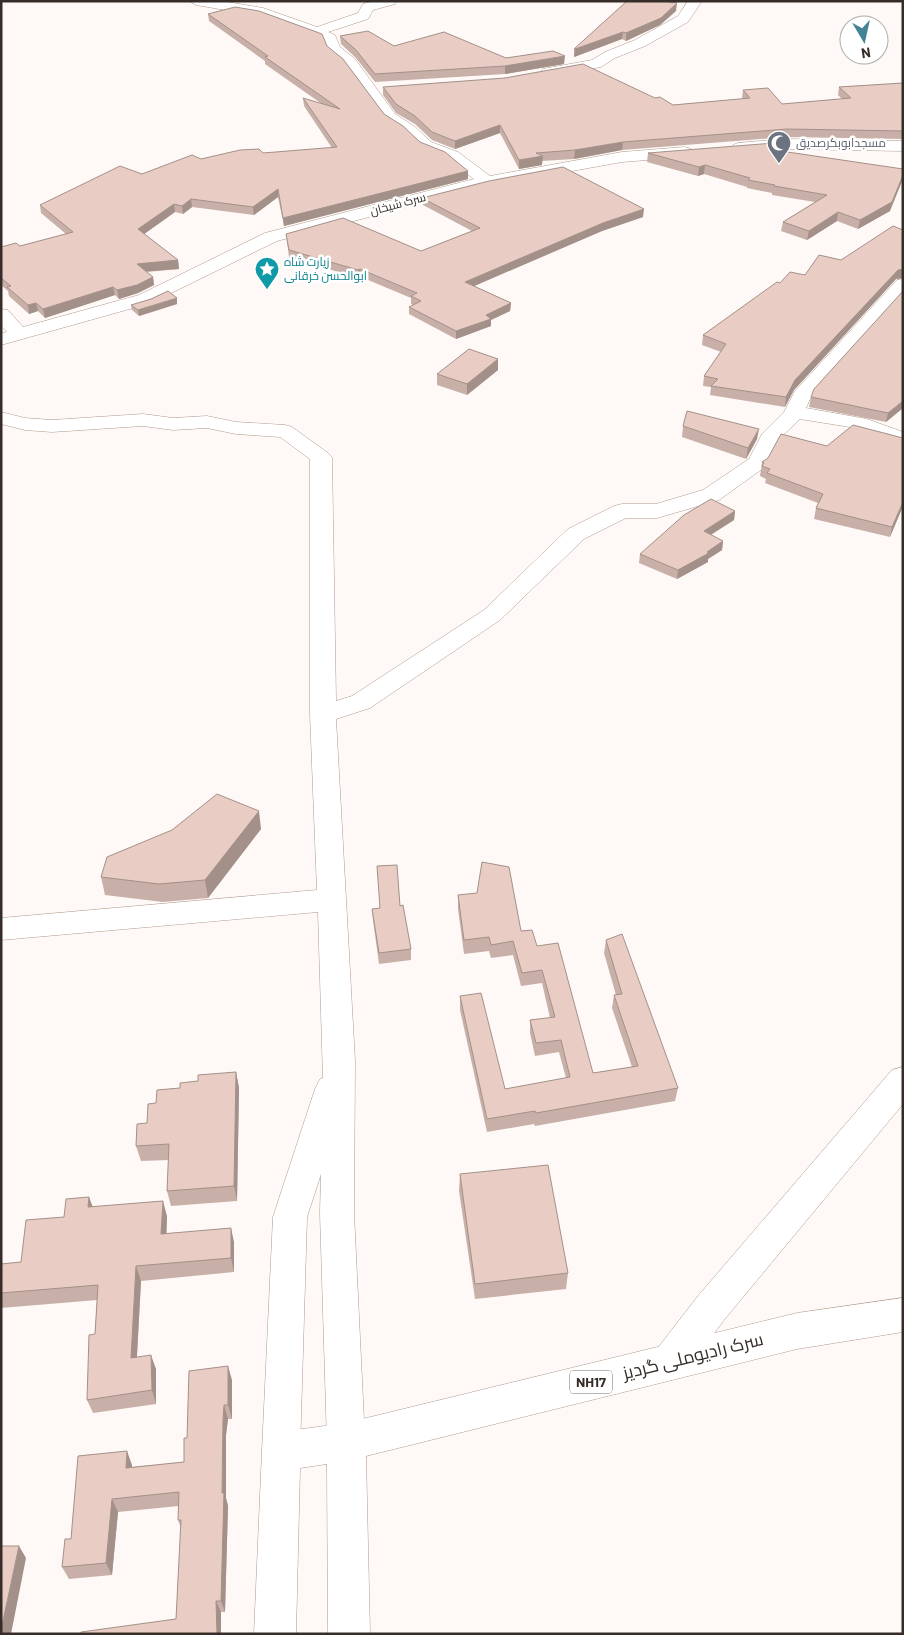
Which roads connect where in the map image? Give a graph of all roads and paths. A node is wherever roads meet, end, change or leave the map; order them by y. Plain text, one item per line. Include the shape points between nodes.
1 (196, 1) edge
2 (390, 1) edge
3 (696, 1) edge
4 (318, 31) junction
5 (532, 75) edge
6 (389, 86) edge
7 (370, 89) junction
8 (903, 146) edge
9 (718, 149) edge
10 (699, 151) edge
11 (487, 181) junction
12 (903, 284) edge
13 (1, 314) edge
14 (10, 336) edge
15 (795, 412) junction
16 (1, 418) edge
17 (903, 439) edge
18 (323, 714) junction
19 (332, 900) junction
20 (1, 929) edge
21 (340, 1062) junction
22 (903, 1080) edge
23 (903, 1315) edge
24 (670, 1362) junction
25 (346, 1442) junction
26 (281, 1451) junction
27 (275, 1634) edge
28 (349, 1634) edge

1 - 4 main road via 263,12
2 - 4 main road via 368,7 363,16
3 - 5 main road via 684,19 596,64
4 - 7 main road via 330,38 334,49 350,62
6 - 7 main road
7 - 11 main road via 390,117 409,129 426,146 452,155
8 - 9 main road via 786,144
10 - 11 main road, سرک شیخان via 622,157
11 - 14 main road, سرک شیخان via 271,237 145,298
12 - 15 main road via 802,395
13 - 14 main road
15 - 17 main road via 860,423
15 - 18 main road via 772,434 758,463 711,495 657,511 622,511 576,534 492,615 361,702
16 - 18 main road via 52,426 143,420 173,424 207,422 236,428 285,431 321,457
18 - 19 main road
19 - 20 main road
19 - 21 main road
21 - 25 main road via 337,1212
21 - 26 main road via 290,1217
22 - 24 main road via 711,1308
23 - 24 main road, سرک رادیوملی گردیز / NH17 via 797,1331
24 - 25 main road, سرک رادیوملی گردیز / NH17
25 - 26 main road, سرک رادیوملی گردیز / NH17
25 - 28 main road
26 - 27 main road

